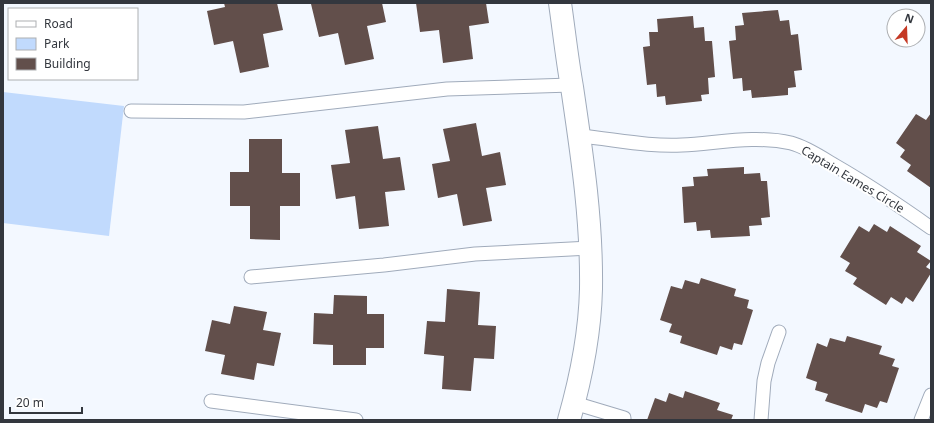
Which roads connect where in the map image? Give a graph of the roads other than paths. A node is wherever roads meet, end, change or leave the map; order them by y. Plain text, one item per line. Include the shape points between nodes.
1 (560, 3) edge
2 (571, 85) junction
3 (132, 111) dead end
4 (580, 136) junction
5 (931, 228) edge
6 (590, 248) junction
7 (251, 276) dead end
8 (780, 332) dead end
9 (931, 395) edge
10 (211, 401) dead end
11 (572, 411) edge
12 (356, 420) edge
13 (624, 420) edge
14 (762, 420) edge
15 (922, 420) edge

1 - 2 street
2 - 3 lane via 447,89 244,112
2 - 4 street
4 - 5 lane, Captain Eames Circle via 664,146 765,139 792,144 812,152 847,173
4 - 6 street via 588,197
6 - 7 lane via 475,254 384,265
6 - 11 street via 589,310
8 - 14 lane via 764,380
9 - 15 lane
10 - 12 lane
11 - 13 lane

